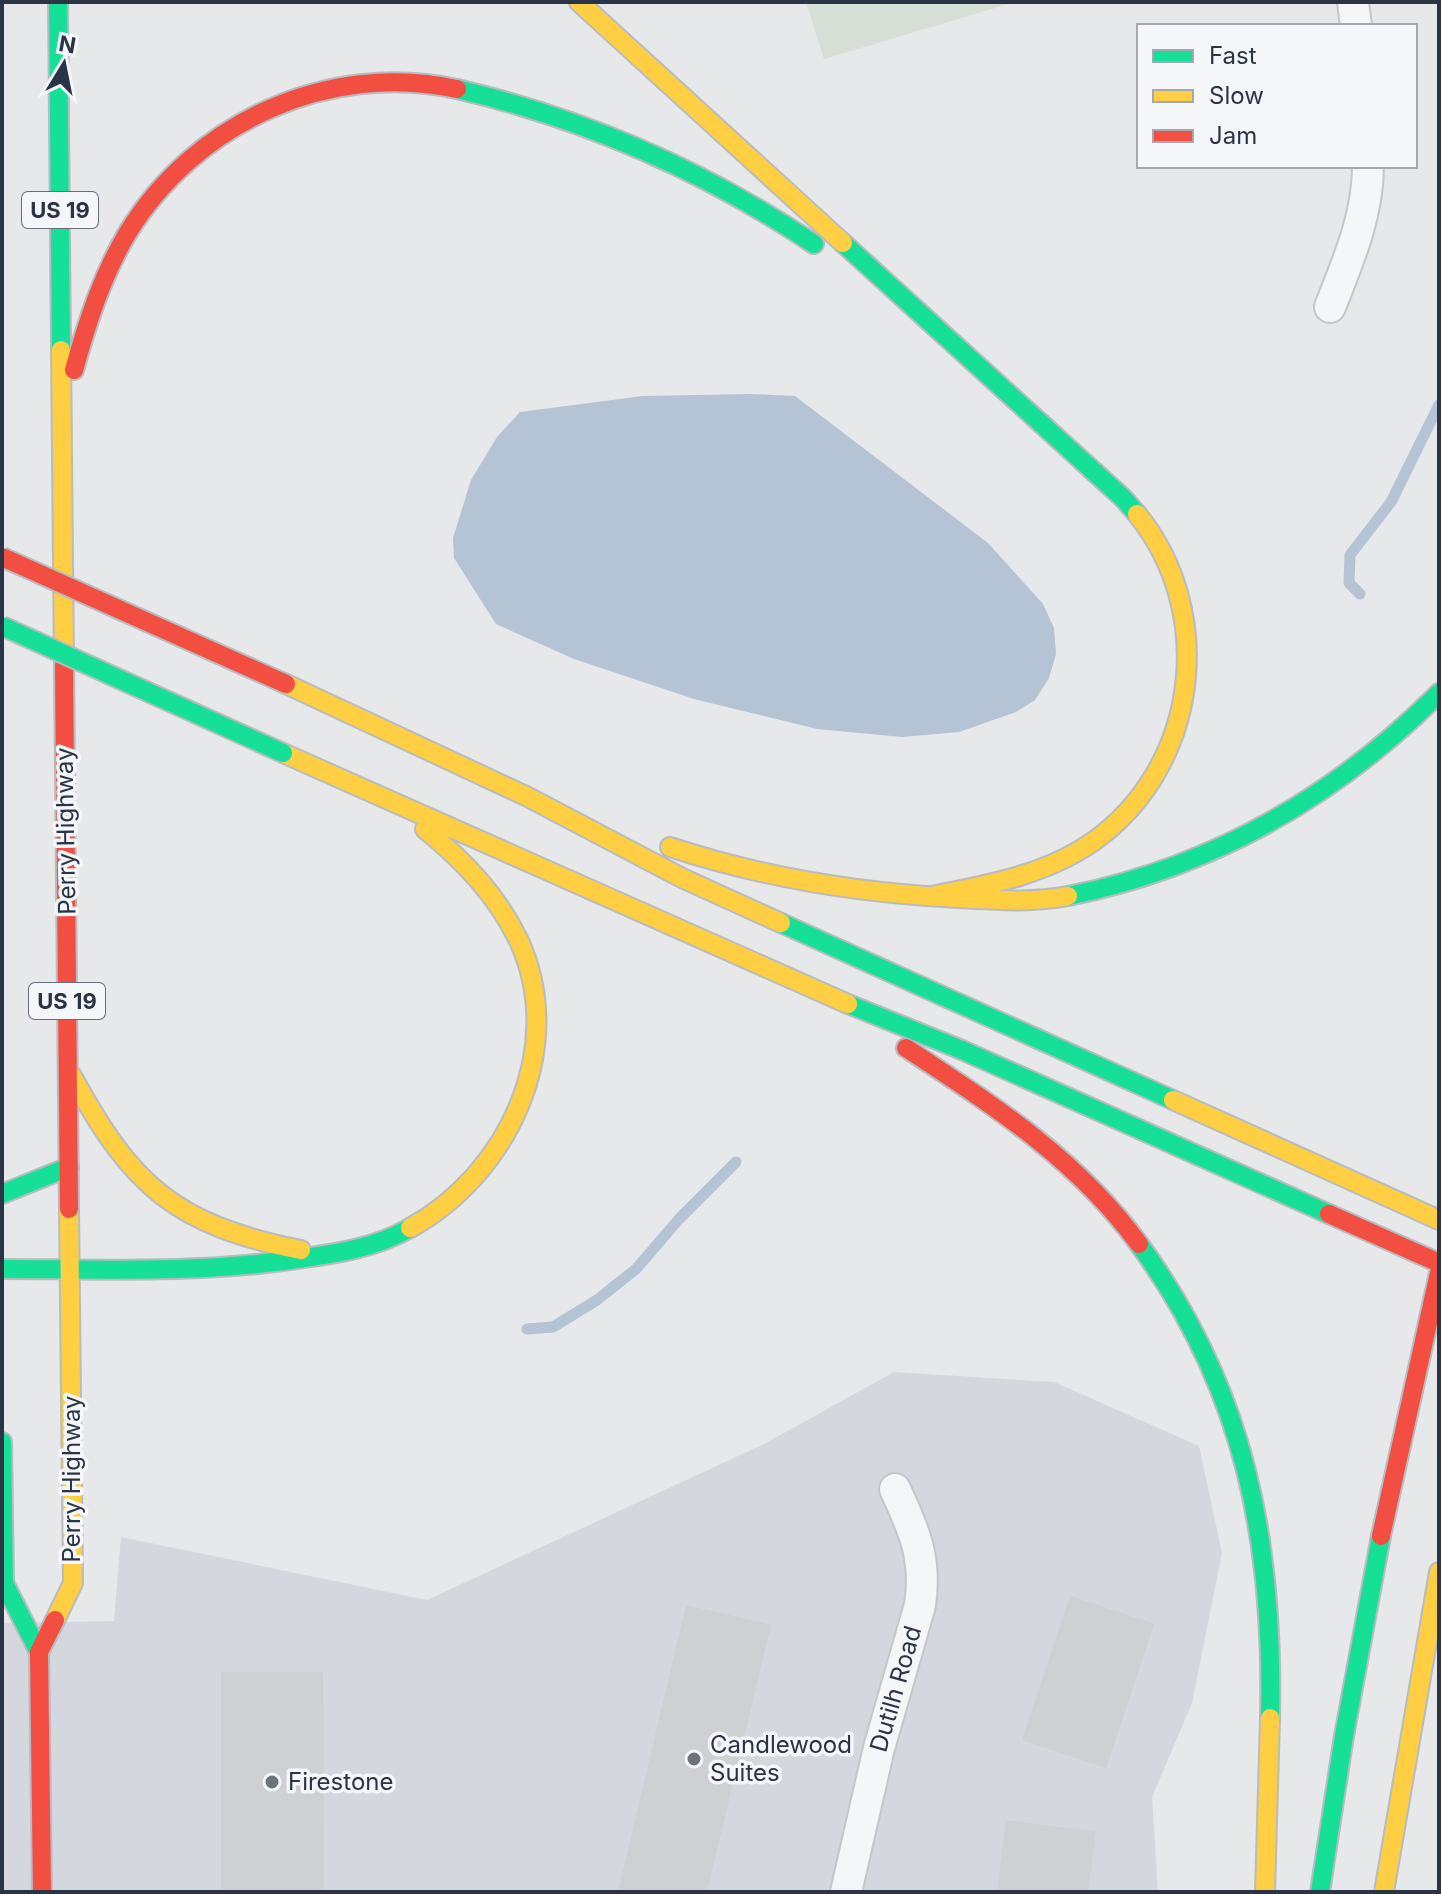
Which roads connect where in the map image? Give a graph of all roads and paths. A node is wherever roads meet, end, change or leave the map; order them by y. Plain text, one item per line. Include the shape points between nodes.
1 (58, 2) edge
2 (579, 2) edge
3 (1353, 2) edge
4 (1356, 24) edge
5 (1368, 168) edge
6 (1330, 307) dead end
7 (944, 334) junction
8 (62, 419) junction
9 (2, 557) edge
10 (2, 626) edge
11 (1439, 693) edge
12 (354, 786) junction
13 (528, 797) junction
14 (931, 896) junction
15 (831, 997) junction
16 (68, 1069) junction
17 (69, 1167) junction
18 (2, 1194) edge
19 (1439, 1220) edge
20 (331, 1254) junction
21 (1439, 1263) edge
22 (2, 1269) edge
23 (70, 1269) junction
24 (1439, 1273) edge
25 (2, 1442) edge
26 (895, 1489) dead end
27 (2, 1530) edge
28 (1439, 1572) edge
29 (39, 1652) junction
30 (42, 1892) edge
31 (846, 1892) edge
32 (1265, 1892) edge
33 (1320, 1892) edge
34 (1384, 1892) edge

1 - 8 highway, Perry Highway / US 19
2 - 7 highway
3 - 4 street
5 - 6 street via 1364,211
7 - 8 highway via 763,212 619,139 454,88 361,83 308,93 265,110 206,146 158,191 108,272
7 - 14 highway via 1144,521 1175,578 1188,642 1188,674 1180,718 1160,768 1103,835 1024,876
8 - 16 highway, Perry Highway / US 19
9 - 13 highway, bridge
10 - 12 highway, bridge
11 - 14 highway via 1360,767 1305,805 1170,869 1042,900
12 - 15 highway
12 - 20 highway via 449,847 494,896 525,952 536,1028 520,1105 505,1137 470,1182 413,1227 387,1240
13 - 14 highway via 768,877
13 - 19 highway via 682,878
15 - 21 highway
15 - 32 highway via 1027,1129 1085,1180 1127,1226 1211,1363 1253,1492 1268,1600
16 - 17 highway, Perry Highway / US 19
16 - 20 highway via 105,1137 171,1205 244,1236
17 - 18 highway
17 - 23 highway, Perry Highway / US 19
20 - 23 highway via 217,1269
22 - 23 highway
23 - 29 highway, Perry Highway / US 19 via 73,1583
24 - 33 highway via 1369,1594
25 - 27 highway, Perry Highway / US 19
26 - 31 street, Dutilh Road via 914,1532 924,1581
27 - 29 highway, Perry Highway / US 19 via 4,1583
28 - 34 highway
29 - 30 highway, Perry Highway / US 19

